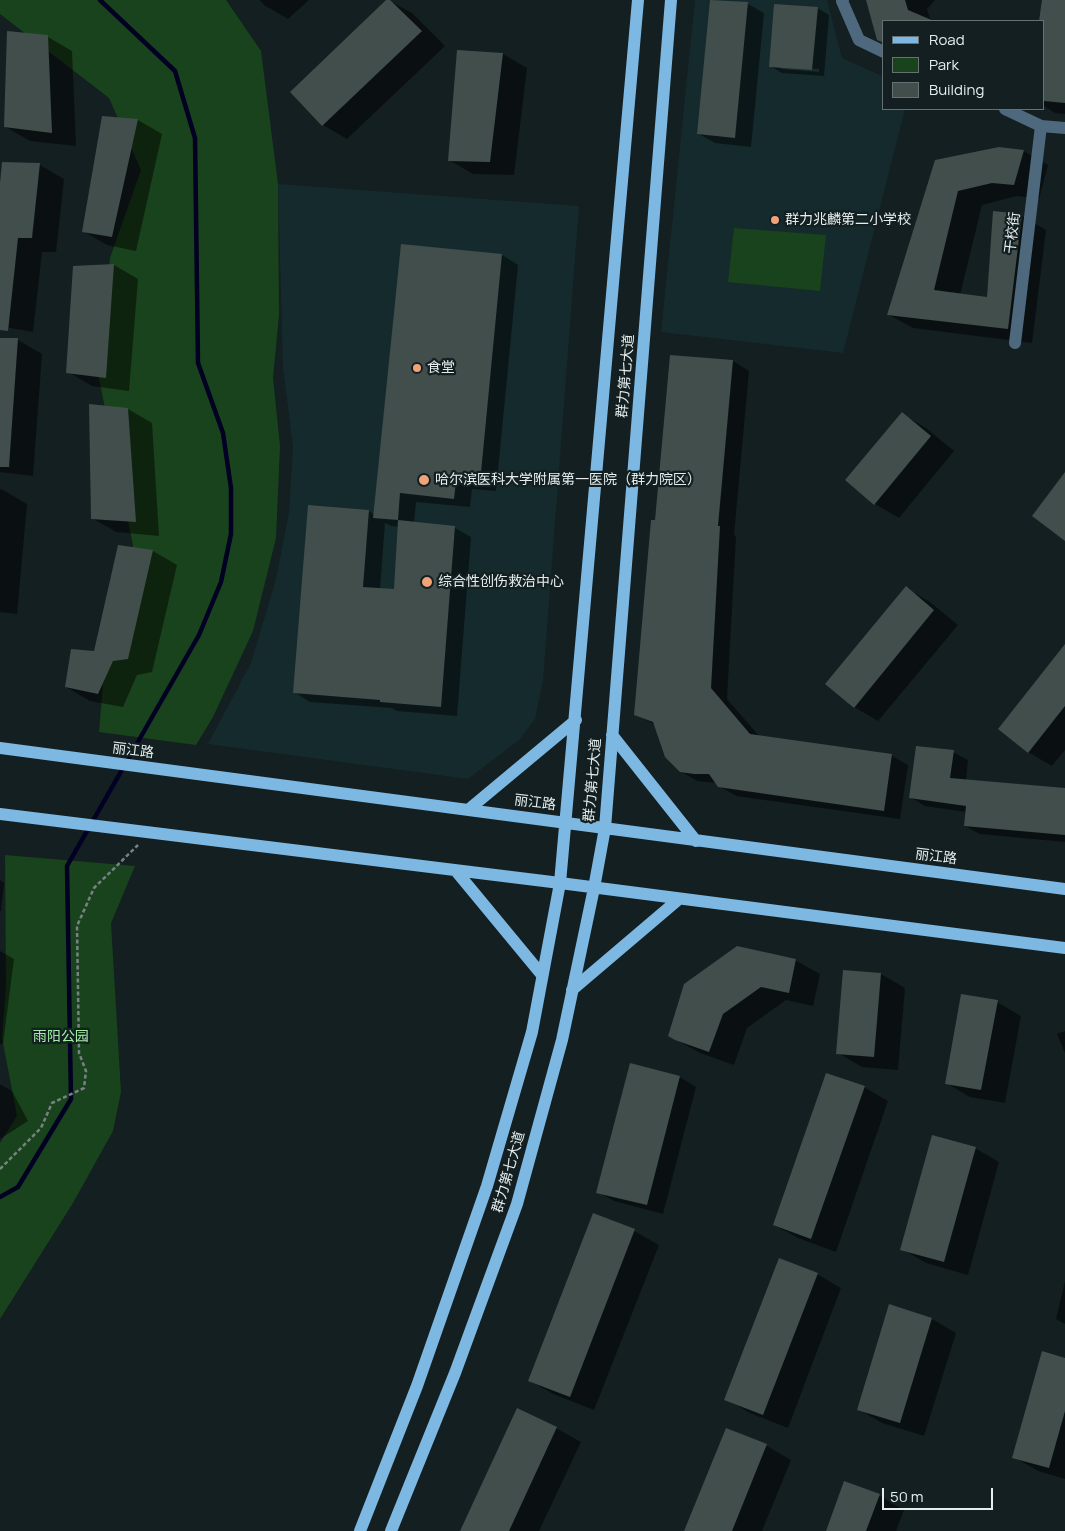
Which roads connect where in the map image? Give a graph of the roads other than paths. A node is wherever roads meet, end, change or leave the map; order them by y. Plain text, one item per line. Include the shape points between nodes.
1 (638, 0) edge
2 (671, 0) edge
3 (843, 1) edge
4 (882, 51) edge
5 (1007, 110) edge
6 (1041, 126) junction
7 (1065, 128) edge
8 (1015, 343) dead end
9 (576, 720) junction
10 (612, 736) junction
11 (0, 748) edge
12 (468, 810) junction
13 (0, 814) edge
14 (567, 822) junction
15 (605, 828) junction
16 (696, 841) junction
17 (456, 870) junction
18 (560, 883) junction
19 (594, 888) junction
20 (1065, 889) edge
21 (678, 899) junction
22 (1065, 948) edge
23 (542, 975) junction
24 (572, 990) junction
25 (360, 1531) edge
26 (392, 1531) edge

1 - 9 main road, 群力第七大道
2 - 10 main road, 群力第七大道
3 - 4 street via 859,40
5 - 6 street
6 - 7 street
6 - 8 street, 干校街
9 - 12 main road
9 - 14 main road, 群力第七大道
10 - 15 main road, 群力第七大道
10 - 16 main road
11 - 12 main road, 丽江路
12 - 14 main road, 丽江路
13 - 17 main road
14 - 15 main road, 丽江路
14 - 18 main road, 群力第七大道
15 - 16 main road, 丽江路
15 - 19 main road, 群力第七大道
16 - 20 main road, 丽江路
17 - 18 main road
17 - 23 main road
18 - 19 main road
18 - 23 main road, 群力第七大道
19 - 21 main road
19 - 24 main road, 群力第七大道
21 - 22 main road
21 - 24 main road
23 - 25 main road, 群力第七大道 via 532,1032 487,1186 417,1386
24 - 26 main road, 群力第七大道 via 562,1040 517,1204

